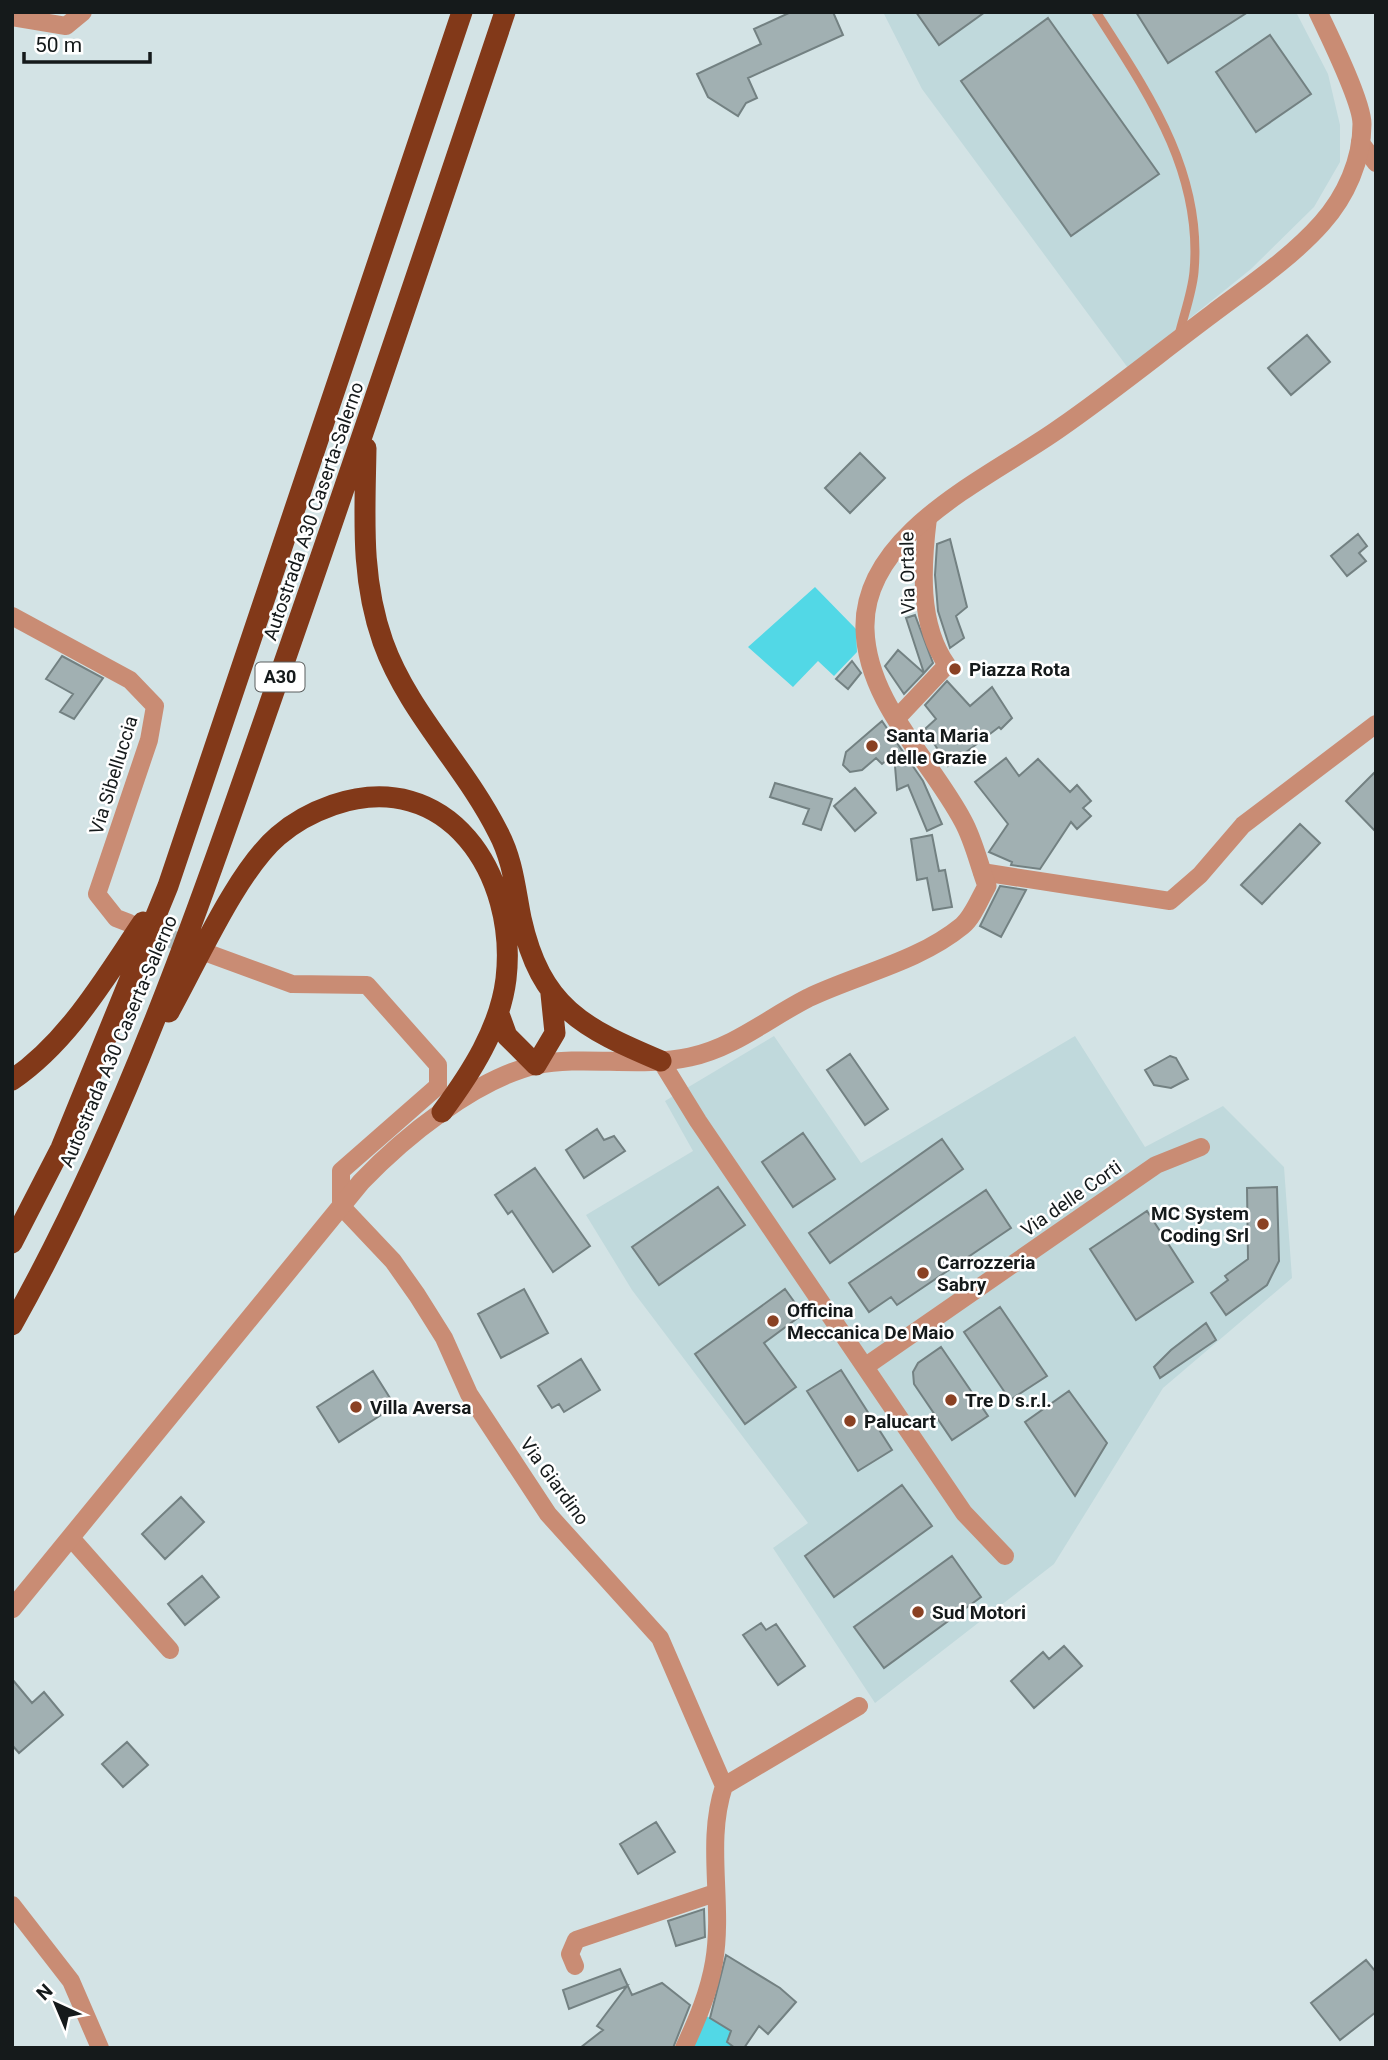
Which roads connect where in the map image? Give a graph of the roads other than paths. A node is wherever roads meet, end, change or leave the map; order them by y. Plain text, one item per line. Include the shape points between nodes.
1 (83, 12) edge
2 (462, 12) edge
3 (505, 12) edge
4 (1096, 12) edge
5 (1318, 12) edge
6 (12, 17) edge
7 (1360, 142) junction
8 (1376, 163) edge
9 (1178, 340) junction
10 (366, 428) junction
11 (928, 518) junction
12 (12, 616) edge
13 (897, 718) junction
14 (1376, 724) edge
15 (982, 872) junction
16 (168, 886) junction
17 (129, 923) tunnel mouth
18 (211, 954) tunnel mouth
19 (551, 993) junction
20 (499, 1014) junction
21 (661, 1061) junction
22 (536, 1065) junction
23 (132, 1077) junction
24 (12, 1080) edge
25 (442, 1112) junction
26 (1201, 1147) dead end
27 (341, 1206) junction
28 (12, 1243) edge
29 (12, 1325) edge
30 (866, 1366) junction
31 (71, 1538) junction
32 (1004, 1556) dead end
33 (12, 1609) edge
34 (170, 1650) dead end
35 (859, 1706) dead end
36 (724, 1786) junction
37 (715, 1893) junction
38 (12, 1905) edge
39 (575, 1966) dead end
40 (100, 2048) edge
41 (684, 2048) edge

1 - 6 street via 66,26
2 - 16 highway, Autostrada A30 Caserta-Salerno / A30
3 - 10 highway, Autostrada A30 Caserta-Salerno / A30
4 - 9 lane via 1163,118 1184,171 1195,220 1194,274
5 - 7 street via 1362,121
7 - 8 street
7 - 9 street via 1356,170 1323,222 1275,266
9 - 11 street
10 - 19 highway via 364,563 383,642 409,693 508,850 528,946
10 - 23 highway, Autostrada A30 Caserta-Salerno / A30 via 212,872
11 - 13 street, Via Ortale via 926,604 931,631 947,665
11 - 13 street via 885,561 870,595 865,627 877,680
12 - 17 street, Via Sibelluccia via 130,680 155,706 149,740 97,894 116,918
13 - 15 street via 964,822
14 - 15 street via 1242,825 1200,875 1170,901
15 - 21 street via 987,886 965,924 931,948 815,995 718,1050
16 - 24 highway via 87,1005 34,1065
16 - 28 highway, Autostrada A30 Caserta-Salerno / A30 via 61,1148
18 - 27 street via 292,984 367,985 438,1065 438,1086 341,1171
19 - 21 highway via 576,1018 606,1038
19 - 22 highway via 555,1033
20 - 22 highway via 507,1036
20 - 23 highway via 506,978 506,933 490,872 476,847 448,820 419,803 385,796 354,798 297,821 255,861
20 - 25 highway via 467,1078
21 - 22 street
21 - 30 street
22 - 25 street via 495,1081
23 - 29 highway, Autostrada A30 Caserta-Salerno / A30 via 49,1259
25 - 27 street via 387,1155
26 - 30 street, Via delle Corti via 1156,1165
27 - 31 street
27 - 36 street, Via Giardino via 418,1295 469,1394 548,1514 660,1638
30 - 32 street via 964,1513
31 - 33 street
31 - 34 street
35 - 36 street
36 - 37 street via 715,1814
37 - 39 street via 576,1940 570,1954
37 - 41 street via 714,1962 700,2013
38 - 40 street via 71,1981

